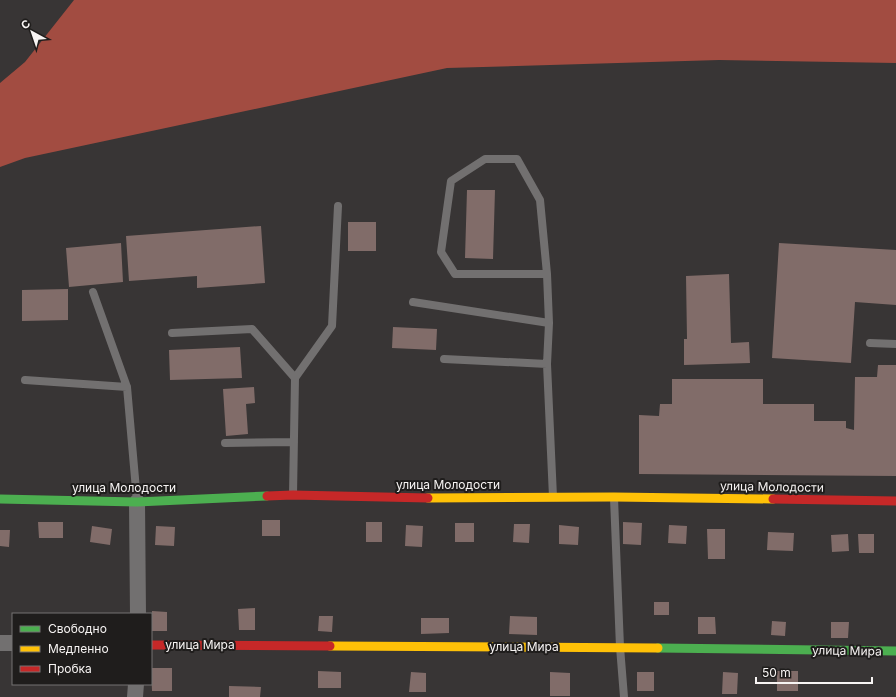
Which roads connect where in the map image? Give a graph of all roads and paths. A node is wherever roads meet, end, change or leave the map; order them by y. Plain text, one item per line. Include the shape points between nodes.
1 (338, 206) dead end
2 (547, 274) junction
3 (94, 292) dead end
4 (413, 302) dead end
5 (549, 323) junction
6 (172, 333) dead end
7 (870, 343) dead end
8 (896, 344) edge
9 (444, 359) dead end
10 (547, 364) junction
11 (295, 378) junction
12 (26, 380) dead end
13 (127, 387) junction
14 (294, 442) junction
15 (225, 443) dead end
16 (293, 496) junction
17 (553, 497) junction
18 (614, 497) junction
19 (0, 499) edge
20 (896, 501) edge
21 (137, 502) junction
22 (138, 613) edge
23 (0, 643) edge
24 (12, 643) edge
25 (152, 645) edge
26 (620, 647) junction
27 (896, 652) edge
28 (136, 685) edge
29 (135, 697) edge
30 (624, 697) edge

1 - 11 lane via 332,326
2 - 2 lane via 455,274 440,252 451,181 485,159 517,159 540,200
2 - 5 lane
3 - 13 lane
4 - 5 lane
5 - 10 lane
6 - 11 lane via 252,329
7 - 8 lane
9 - 10 lane
10 - 17 lane
11 - 14 lane
12 - 13 lane
13 - 21 lane
14 - 15 lane
14 - 16 lane
16 - 17 street, улица Молодости
16 - 21 street, улица Молодости
17 - 18 street, улица Молодости
18 - 20 street, улица Молодости
18 - 26 lane
19 - 21 street, улица Молодости
21 - 22 street
23 - 24 street
25 - 26 street, улица Мира
26 - 27 street, улица Мира
26 - 30 lane
28 - 29 street

